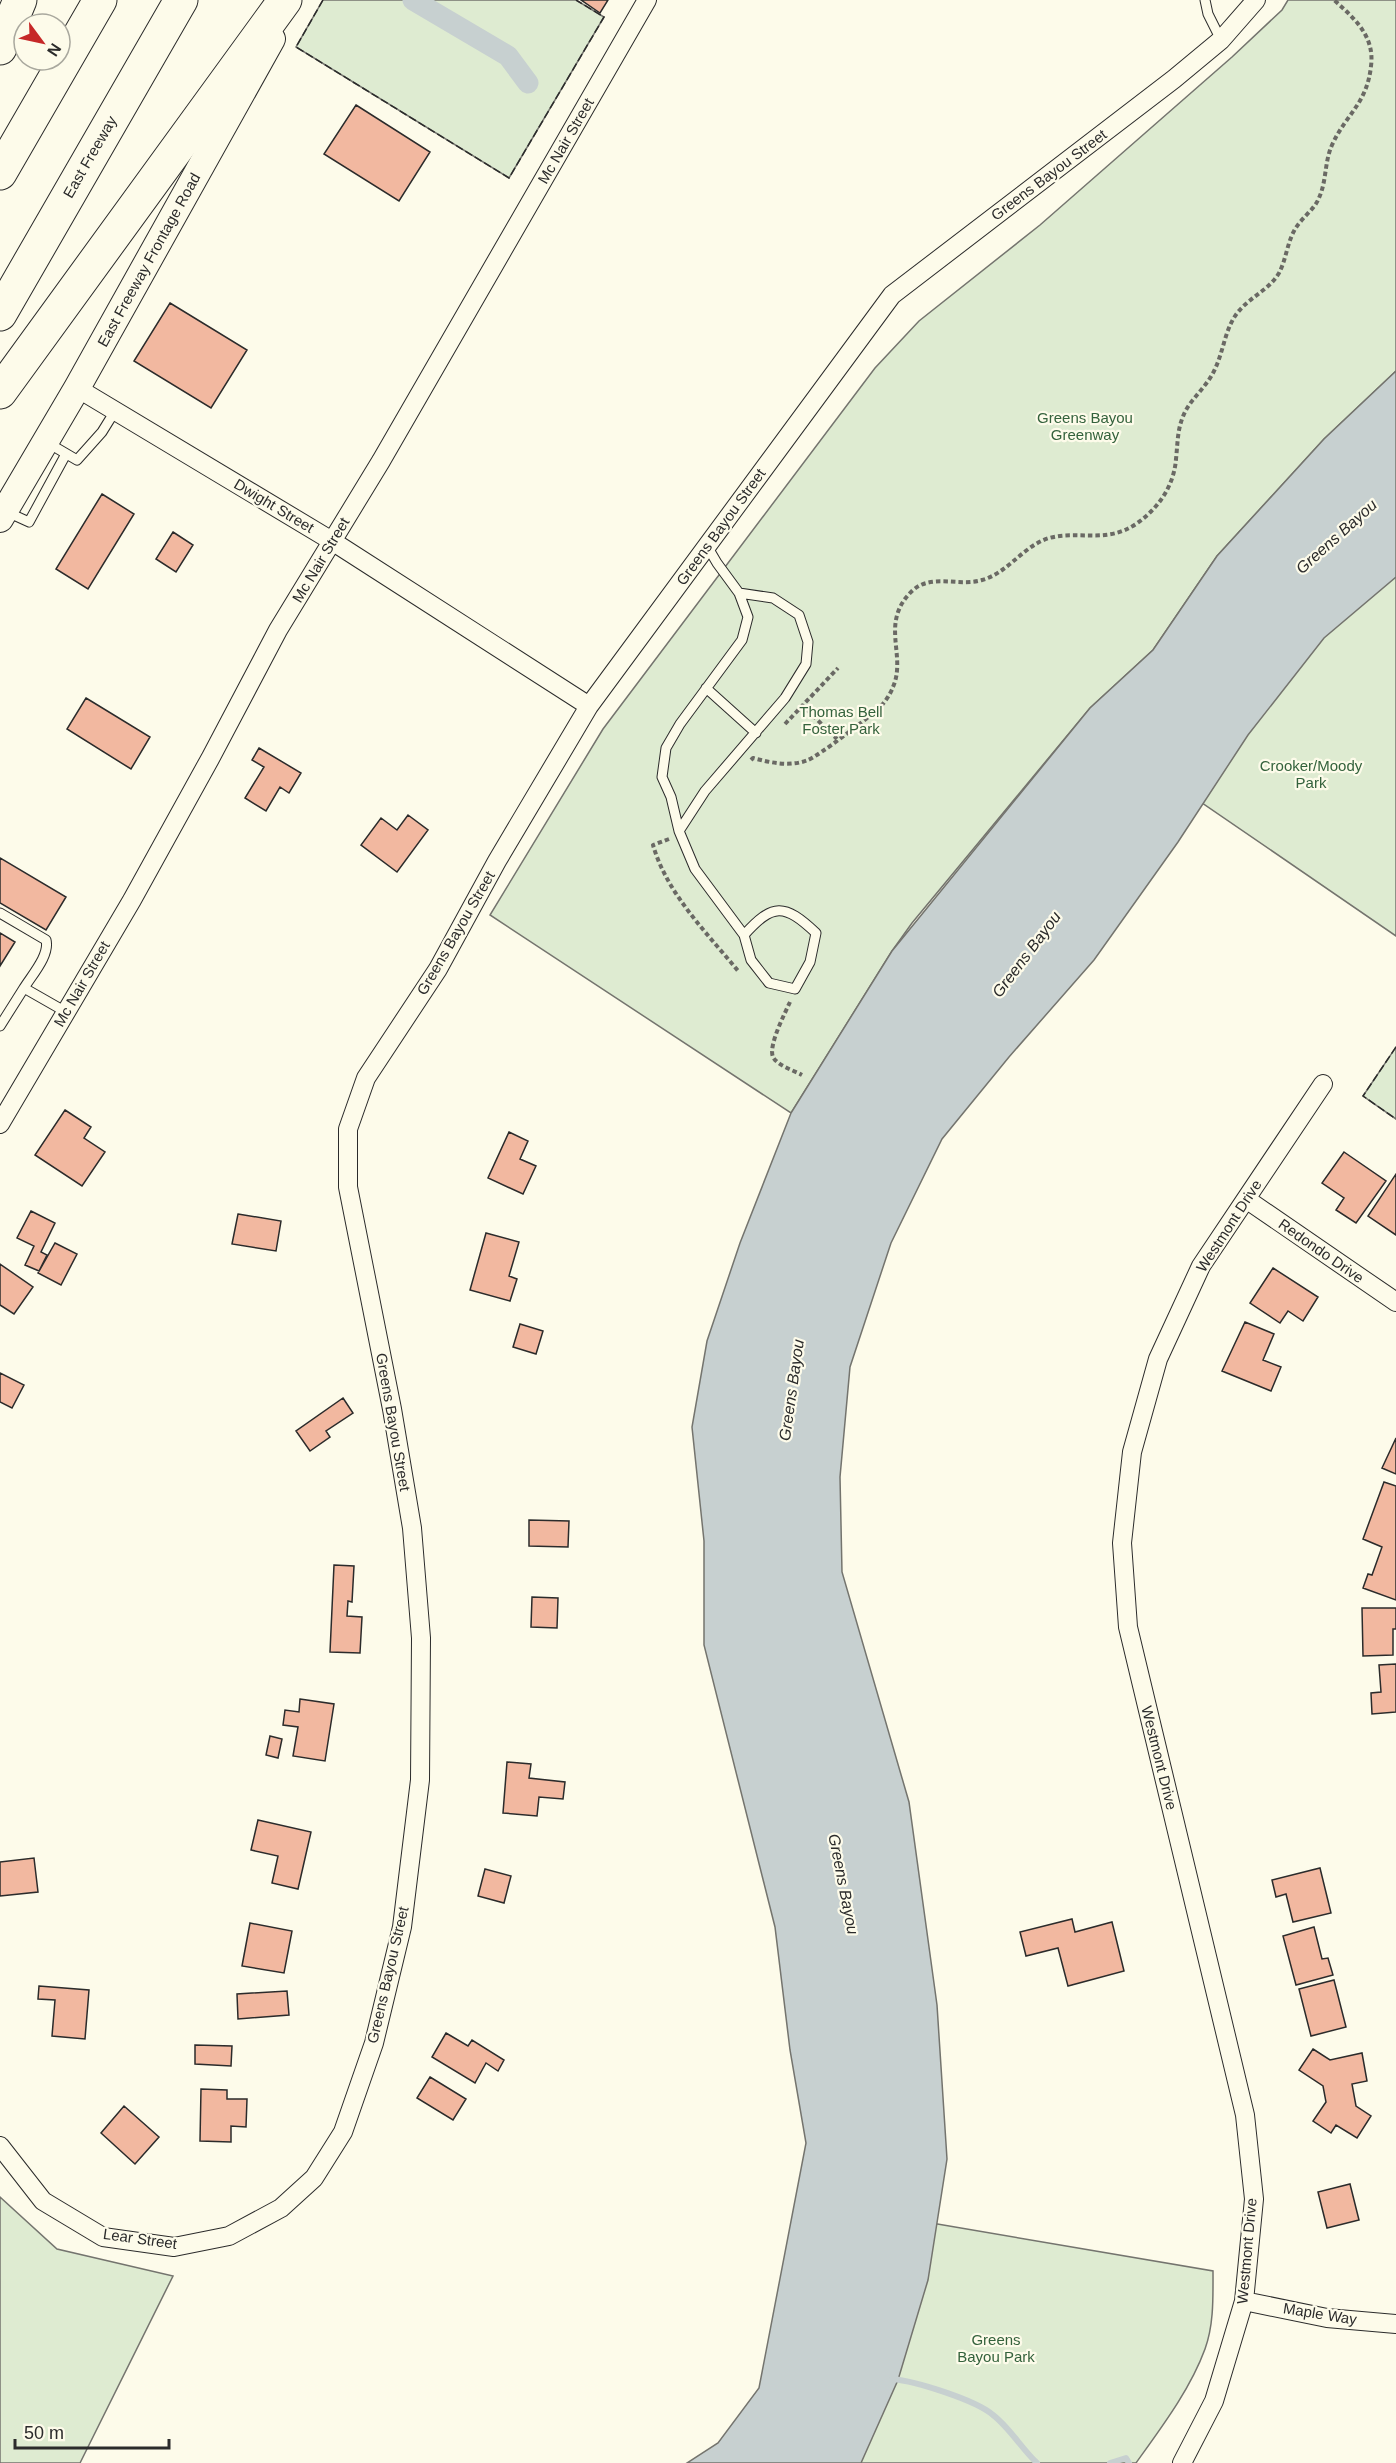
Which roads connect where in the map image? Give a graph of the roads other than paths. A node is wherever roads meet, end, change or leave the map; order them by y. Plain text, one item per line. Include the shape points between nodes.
1 (20, 0) edge
2 (100, 0) edge
3 (181, 0) edge
4 (285, 0) edge
5 (294, 0) edge
6 (647, 0) edge
7 (1205, 0) edge
8 (1257, 0) edge
9 (1221, 40) junction
10 (0, 48) edge
11 (0, 173) edge
12 (0, 314) edge
13 (77, 388) junction
14 (0, 392) edge
15 (115, 411) junction
16 (56, 448) junction
17 (2, 515) edge
18 (332, 541) junction
19 (707, 546) junction
20 (739, 593) junction
21 (706, 688) junction
22 (589, 706) junction
23 (756, 733) junction
24 (677, 834) junction
25 (0, 913) edge
26 (744, 935) junction
27 (24, 988) junction
28 (66, 1012) junction
29 (0, 1026) edge
30 (1323, 1084) dead end
31 (0, 1124) edge
32 (1246, 1199) junction
33 (1396, 1302) edge
34 (343, 2132) joint
35 (0, 2146) edge
36 (1244, 2301) junction
37 (1396, 2324) edge
38 (1182, 2463) edge

1 - 10 highway
2 - 11 highway
3 - 12 highway, East Freeway
4 - 14 highway
5 - 13 main road, East Freeway Frontage Road
6 - 18 street, Mc Nair Street
7 - 9 lane
8 - 9 street, Greens Bayou Street
9 - 19 street, Greens Bayou Street via 892,295
13 - 15 street, Dwight Street
13 - 16 main road, East Freeway Frontage Road
15 - 16 lane via 76,460
15 - 18 street, Dwight Street
16 - 17 main road, East Freeway Frontage Road
18 - 22 street, Dwight Street
18 - 28 street, Mc Nair Street via 278,630 206,767
19 - 20 lane
19 - 22 street, Greens Bayou Street
20 - 21 lane via 748,617 742,640
20 - 23 lane via 773,598 799,615 808,642 806,664 798,679
21 - 23 lane
21 - 24 lane via 666,748 662,777 671,797
22 - 34 street, Greens Bayou Street via 438,969 366,1078 348,1129 348,1187 412,1527 421,1649 420,1780 402,1927 374,2043
23 - 24 lane via 705,791
24 - 26 lane via 694,869
25 - 27 lane via 46,940 48,946
26 - 26 lane via 751,960 769,984 795,989 810,963 816,933 798,916 777,911 762,915
27 - 28 lane
27 - 29 lane
28 - 31 street, Mc Nair Street
30 - 32 street, Westmont Drive
32 - 33 street, Redondo Drive
32 - 36 street, Westmont Drive via 1201,1266 1158,1359 1132,1452 1122,1543 1128,1627 1245,2115 1254,2199
34 - 35 street, Lear Street via 314,2178 281,2208 229,2236 174,2247 103,2237 43,2201
36 - 37 street, Maple Way via 1327,2318
36 - 38 street, Westmont Drive via 1214,2401

